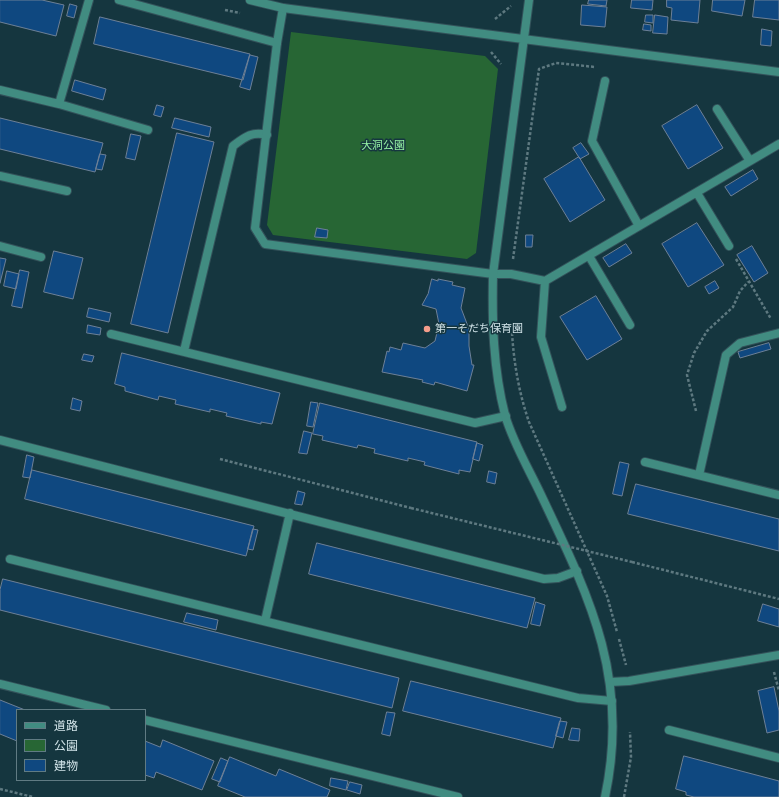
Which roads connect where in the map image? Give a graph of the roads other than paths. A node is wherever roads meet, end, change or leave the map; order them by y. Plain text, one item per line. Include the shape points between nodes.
1 (89, 0) edge
2 (119, 0) edge
3 (250, 0) edge
4 (529, 0) edge
5 (283, 8) junction
6 (525, 39) junction
7 (277, 42) junction
8 (779, 72) edge
9 (606, 80) dead end
10 (0, 90) edge
11 (59, 104) junction
12 (717, 109) dead end
13 (148, 130) dead end
14 (267, 135) junction
15 (779, 144) edge
16 (750, 161) junction
17 (0, 176) edge
18 (67, 191) dead end
19 (697, 193) junction
20 (639, 226) junction
21 (0, 246) edge
22 (728, 246) road end
23 (589, 256) junction
24 (41, 257) dead end
25 (494, 274) junction
26 (545, 281) junction
27 (630, 325) dead end
28 (779, 333) edge
29 (111, 334) dead end
30 (184, 351) junction
31 (562, 407) dead end
32 (506, 416) junction
33 (0, 440) edge
34 (646, 462) dead end
35 (699, 475) junction
36 (779, 495) edge
37 (290, 514) junction
38 (10, 559) dead end
39 (577, 571) junction
40 (265, 621) junction
41 (779, 655) edge
42 (610, 682) junction
43 (0, 684) edge
44 (612, 701) junction
45 (102, 709) edge
46 (146, 720) edge
47 (669, 730) dead end
48 (779, 758) edge
49 (458, 797) edge
50 (605, 797) edge

1 - 11 street
2 - 7 street
3 - 5 street
4 - 6 street
5 - 6 street
5 - 7 street
6 - 8 street
6 - 25 street
7 - 14 street
9 - 20 street via 592,141
10 - 11 street
11 - 13 street
12 - 16 street
14 - 25 street via 255,228 265,244
14 - 30 street via 246,135 233,146
15 - 16 street
16 - 19 street
17 - 18 street
19 - 20 street
19 - 22 street
20 - 23 street
21 - 24 street
23 - 26 street
23 - 27 street
25 - 26 street via 511,274
25 - 32 street via 494,352
26 - 31 street via 540,337
28 - 35 street via 740,343 726,354
29 - 30 street
30 - 32 street via 475,423
32 - 39 street
33 - 37 street
34 - 35 street
35 - 36 street
37 - 39 street via 544,580
37 - 40 street
38 - 40 street
39 - 42 street via 595,616
40 - 44 street via 578,698
41 - 42 street via 629,681
42 - 44 street
43 - 45 street
44 - 50 street via 612,766
46 - 49 street
47 - 48 street

